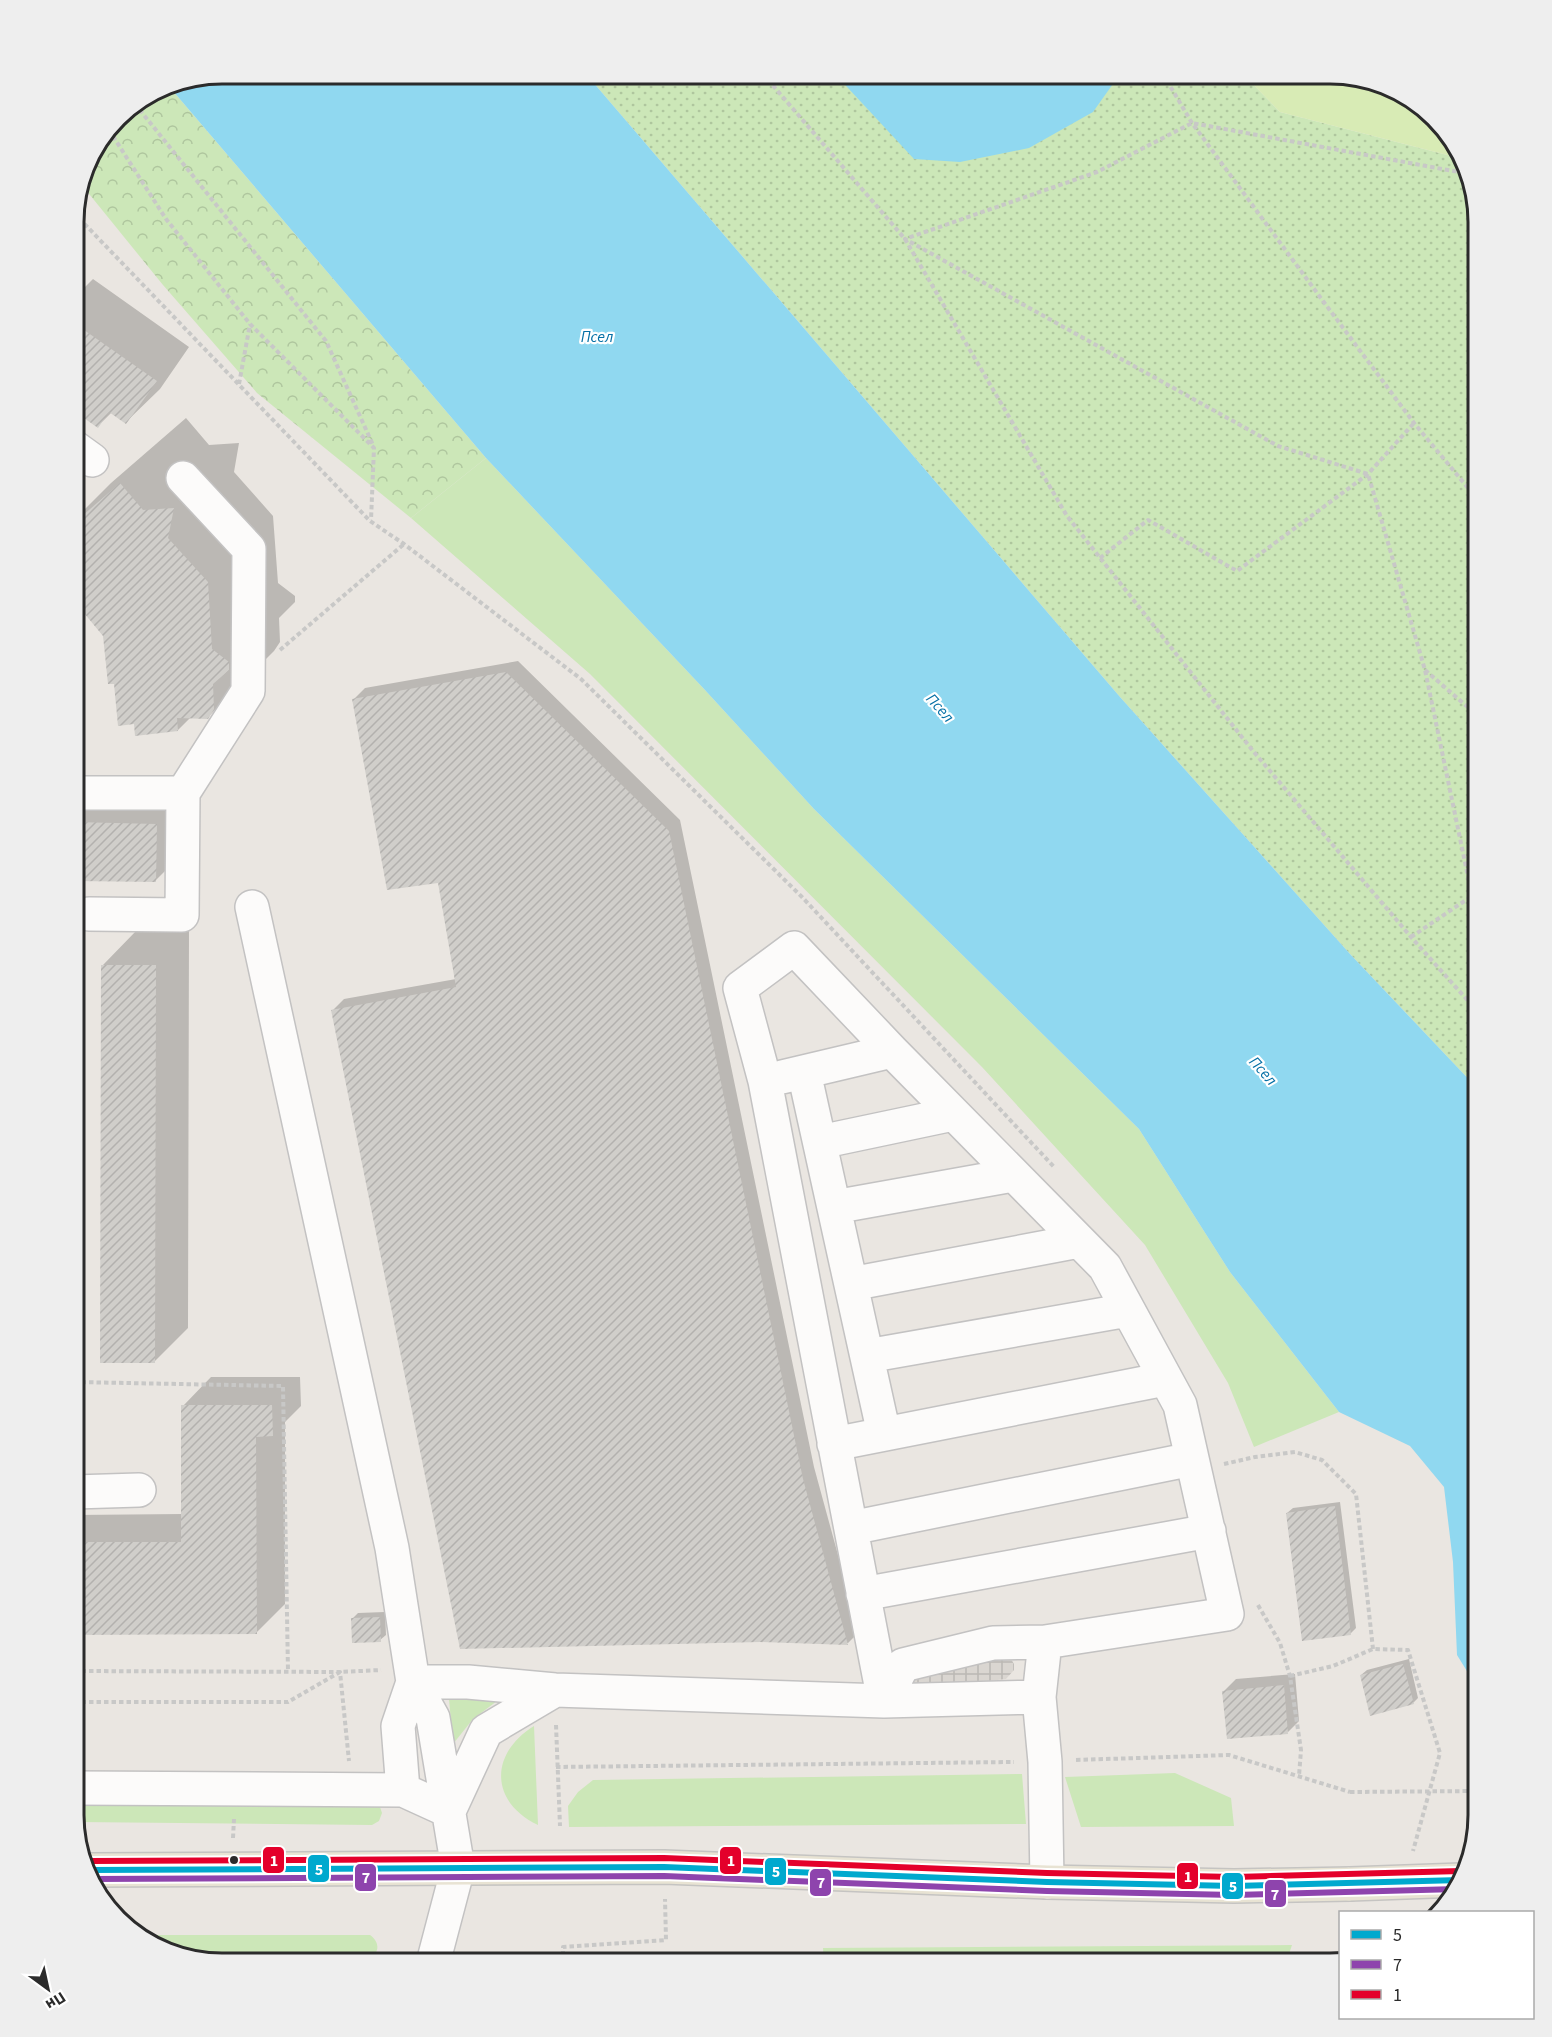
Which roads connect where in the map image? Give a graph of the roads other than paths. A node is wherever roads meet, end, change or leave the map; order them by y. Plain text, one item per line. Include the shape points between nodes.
1 (183, 478) dead end
2 (84, 793) edge
3 (183, 793) junction
4 (252, 907) dead end
5 (88, 914) dead end
6 (892, 1052) junction
7 (804, 1072) junction
8 (765, 1081) junction
9 (953, 1114) junction
10 (820, 1142) junction
11 (1013, 1175) junction
12 (834, 1207) junction
13 (1079, 1241) junction
14 (851, 1284) junction
15 (1128, 1310) junction
16 (867, 1356) junction
17 (1165, 1379) junction
18 (884, 1434) junction
19 (834, 1444) junction
20 (1207, 1457) junction
21 (139, 1490) dead end
22 (84, 1492) edge
23 (851, 1528) junction
24 (1209, 1532) junction
25 (863, 1594) junction
26 (1045, 1642) junction
27 (413, 1682) junction
28 (555, 1690) junction
29 (1039, 1697) junction
30 (884, 1701) junction
31 (84, 1788) edge
32 (403, 1790) junction
33 (448, 1811) junction
34 (458, 1868) junction
35 (96, 1870) edge
36 (1451, 1880) edge
37 (1047, 1882) junction
38 (436, 1953) edge

1 - 3 street via 249,549 248,691
2 - 3 street
3 - 5 street via 182,915
4 - 27 street via 392,1548
6 - 7 street
6 - 8 street via 794,948 741,988
6 - 9 street
7 - 8 street
7 - 10 street
8 - 19 street
9 - 10 street
9 - 11 street
10 - 12 street
11 - 12 street
11 - 13 street
12 - 14 street
13 - 14 street
13 - 15 street via 1105,1267
14 - 16 street
15 - 16 street
15 - 17 street
16 - 18 street
17 - 18 street
17 - 20 street
18 - 19 street
19 - 23 street
20 - 23 street
20 - 24 street
21 - 22 street
23 - 25 street
24 - 25 street
24 - 26 street via 1227,1614
25 - 30 street
26 - 29 street
26 - 30 street via 993,1643 903,1665
27 - 28 street via 468,1682
27 - 32 street via 398,1726
27 - 33 street via 433,1718
28 - 30 street
28 - 33 street via 486,1731
29 - 30 street
29 - 37 street via 1045,1762
31 - 32 street
32 - 33 street
33 - 34 street
34 - 35 main road
34 - 37 main road via 664,1867
34 - 38 street
36 - 37 main road, bridge via 1234,1886

